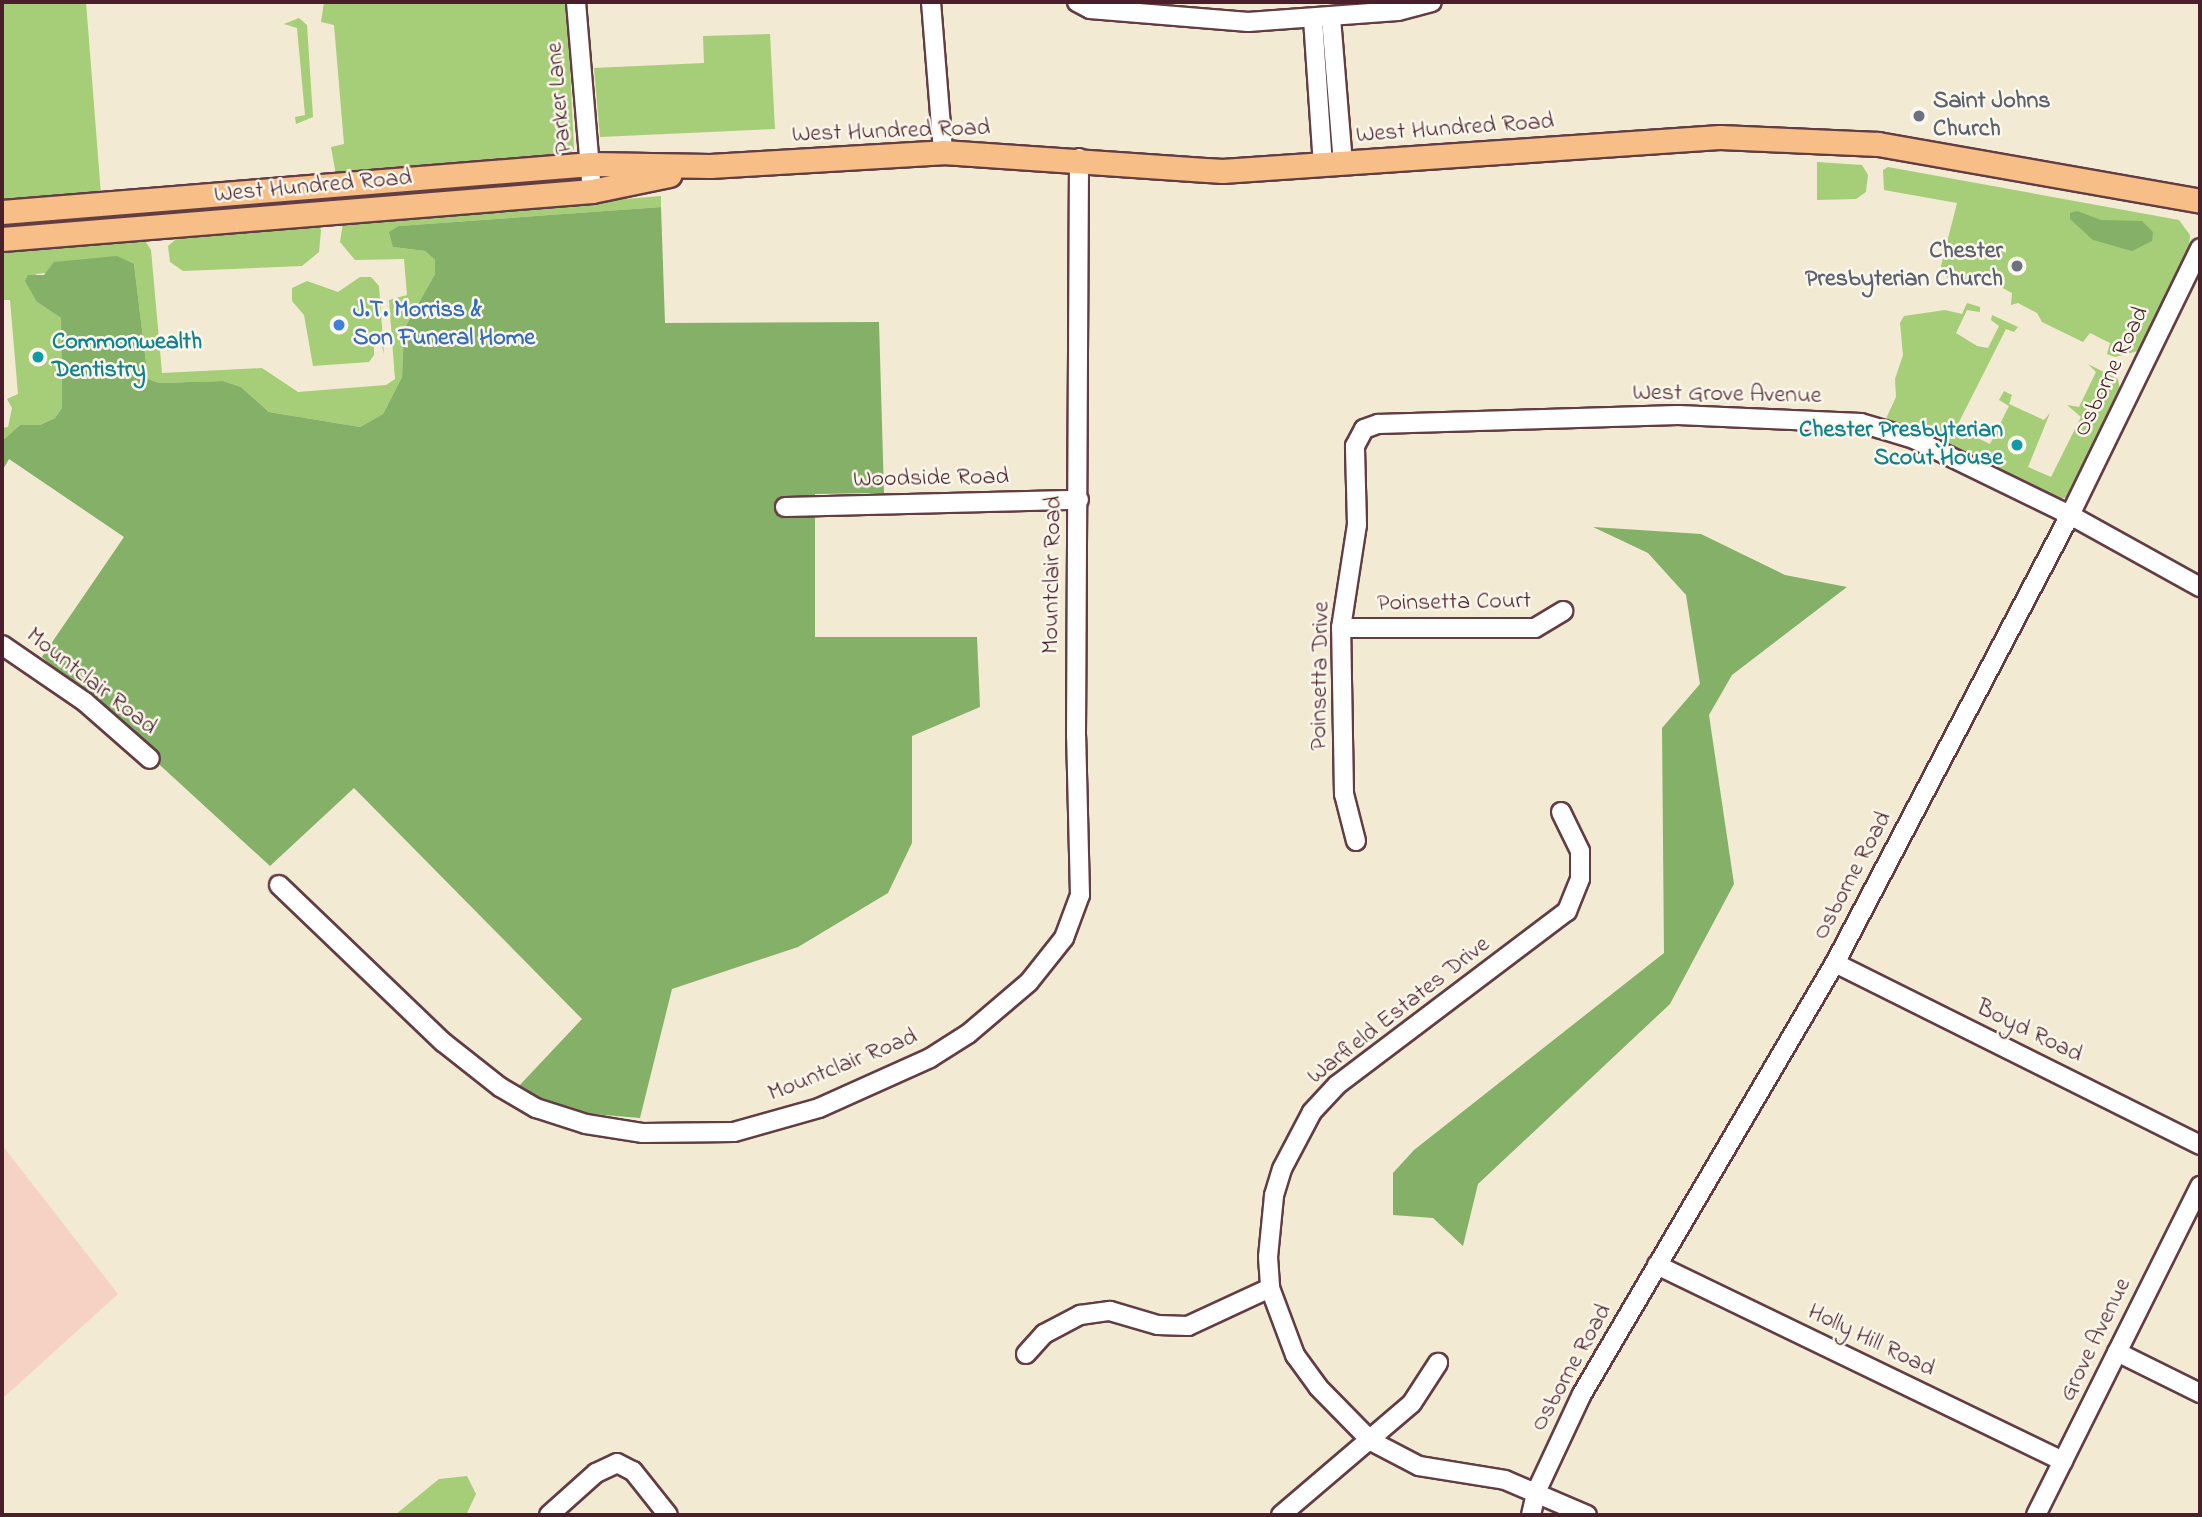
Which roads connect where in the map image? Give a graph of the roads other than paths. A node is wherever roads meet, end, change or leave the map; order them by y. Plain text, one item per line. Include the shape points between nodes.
1 (576, 2) edge
2 (931, 2) edge
3 (1077, 2) edge
4 (1432, 2) edge
5 (1322, 19) junction
6 (943, 152) junction
7 (1079, 158) junction
8 (591, 164) junction
9 (1333, 164) junction
10 (710, 166) junction
11 (592, 191) junction
12 (2200, 201) edge
13 (2, 212) edge
14 (2, 239) edge
15 (2200, 248) edge
16 (1364, 429) joint
17 (1079, 500) junction
18 (785, 507) dead end
19 (2070, 515) junction
20 (2200, 587) edge
21 (1563, 611) dead end
22 (1341, 628) junction
23 (2, 645) edge
24 (150, 759) dead end
25 (1561, 812) dead end
26 (1356, 841) dead end
27 (279, 885) dead end
28 (1835, 963) junction
29 (2200, 1145) edge
30 (2200, 1186) edge
31 (1657, 1265) junction
32 (1270, 1288) junction
33 (2117, 1352) junction
34 (1026, 1354) dead end
35 (1437, 1363) dead end
36 (2200, 1393) edge
37 (1371, 1441) junction
38 (2063, 1461) junction
39 (1537, 1490) junction
40 (549, 1515) edge
41 (668, 1515) edge
42 (1281, 1515) edge
43 (1531, 1515) edge
44 (1587, 1515) edge
45 (2036, 1515) edge

1 - 8 street, Parker Lane
2 - 6 street
3 - 5 street via 1090,9 1216,20
4 - 5 street via 1416,9
5 - 9 street
6 - 7 main road, West Hundred Road
6 - 10 main road, West Hundred Road
7 - 9 main road, West Hundred Road via 1222,172
7 - 17 street, Mountclair Road
8 - 10 main road, West Hundred Road
8 - 11 street, Parker Lane
8 - 13 main road, West Hundred Road
9 - 12 main road, West Hundred Road via 1720,137 1878,144
10 - 11 main road, West Hundred Road
11 - 14 main road, West Hundred Road
15 - 19 street, Osborne Road
16 - 19 street, West Grove Avenue via 1392,422 1678,415 1861,423 1913,439
16 - 22 street, Poinsetta Drive via 1355,446 1357,524
17 - 18 street, Woodside Road
17 - 27 street, Mountclair Road via 1076,736 1080,895 1063,938 1029,982 968,1034 910,1068 819,1108 733,1132 643,1133 586,1124 537,1108 500,1087 443,1042
19 - 20 street
19 - 28 street, Osborne Road
21 - 22 street, Poinsetta Court via 1535,628
22 - 26 street, Poinsetta Drive via 1344,794
23 - 24 street, Mountclair Road via 74,694
25 - 32 street, Warfield Estates Drive via 1580,851 1580,878 1567,911 1337,1086 1299,1132 1274,1196 1269,1228
28 - 29 street, Boyd Road
28 - 31 street, Osborne Road
30 - 33 street, Grove Avenue
31 - 38 street, Holly Hill Road
31 - 39 street, Osborne Road via 1582,1394
32 - 34 street via 1188,1325 1158,1325 1110,1311 1080,1315 1044,1334
32 - 37 street, Warfield Estates Drive via 1295,1355 1318,1387
33 - 36 street
33 - 38 street, Grove Avenue
35 - 37 street via 1412,1403
37 - 39 street, Warfield Estates Drive via 1437,1472 1505,1480
37 - 42 street
38 - 45 street, Grove Avenue
39 - 43 street, Osborne Road
39 - 44 street, Warfield Estates Drive
40 - 41 street via 596,1473 617,1463 633,1471

